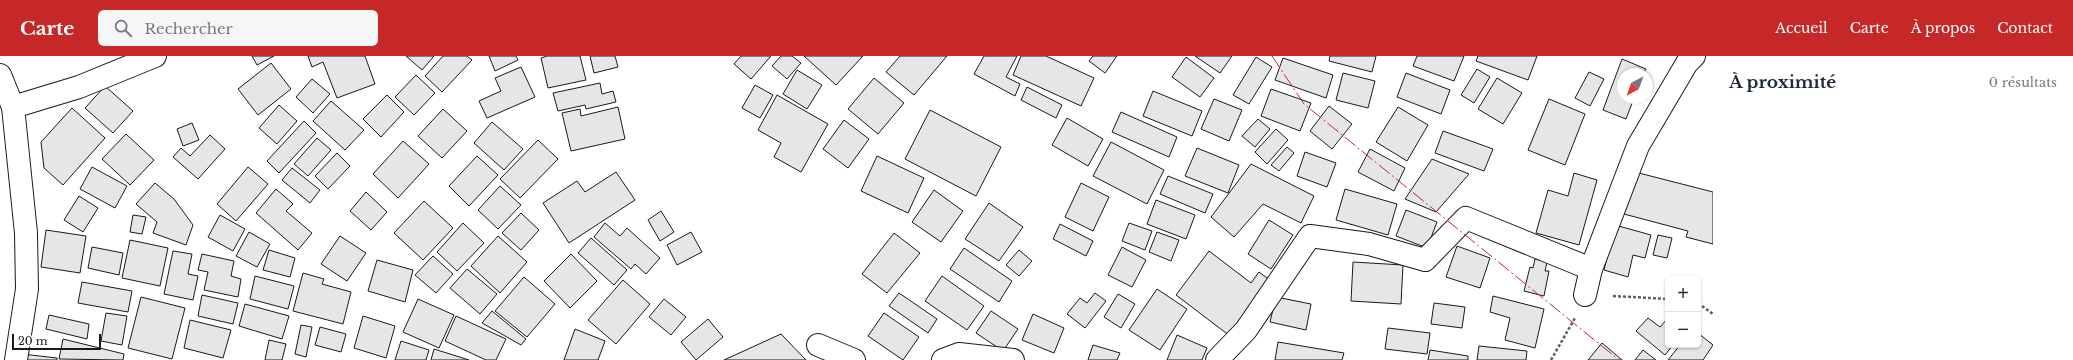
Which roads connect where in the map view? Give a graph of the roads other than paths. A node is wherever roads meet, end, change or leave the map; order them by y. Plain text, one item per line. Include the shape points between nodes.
1 (155, 56) edge
2 (1694, 56) edge
3 (0, 76) edge
4 (13, 106) junction
5 (1591, 269) junction
6 (1585, 295) dead end
7 (818, 345) dead end
8 (16, 360) edge
9 (854, 360) edge
10 (943, 360) edge
11 (1013, 360) edge
12 (1217, 360) edge

1 - 4 street via 79,87
2 - 5 street via 1638,146
3 - 4 street
4 - 8 street via 26,233 27,289
5 - 6 street
5 - 12 street via 1466,218 1426,260 1369,244 1310,236 1246,330
7 - 9 street
10 - 11 street via 959,354

